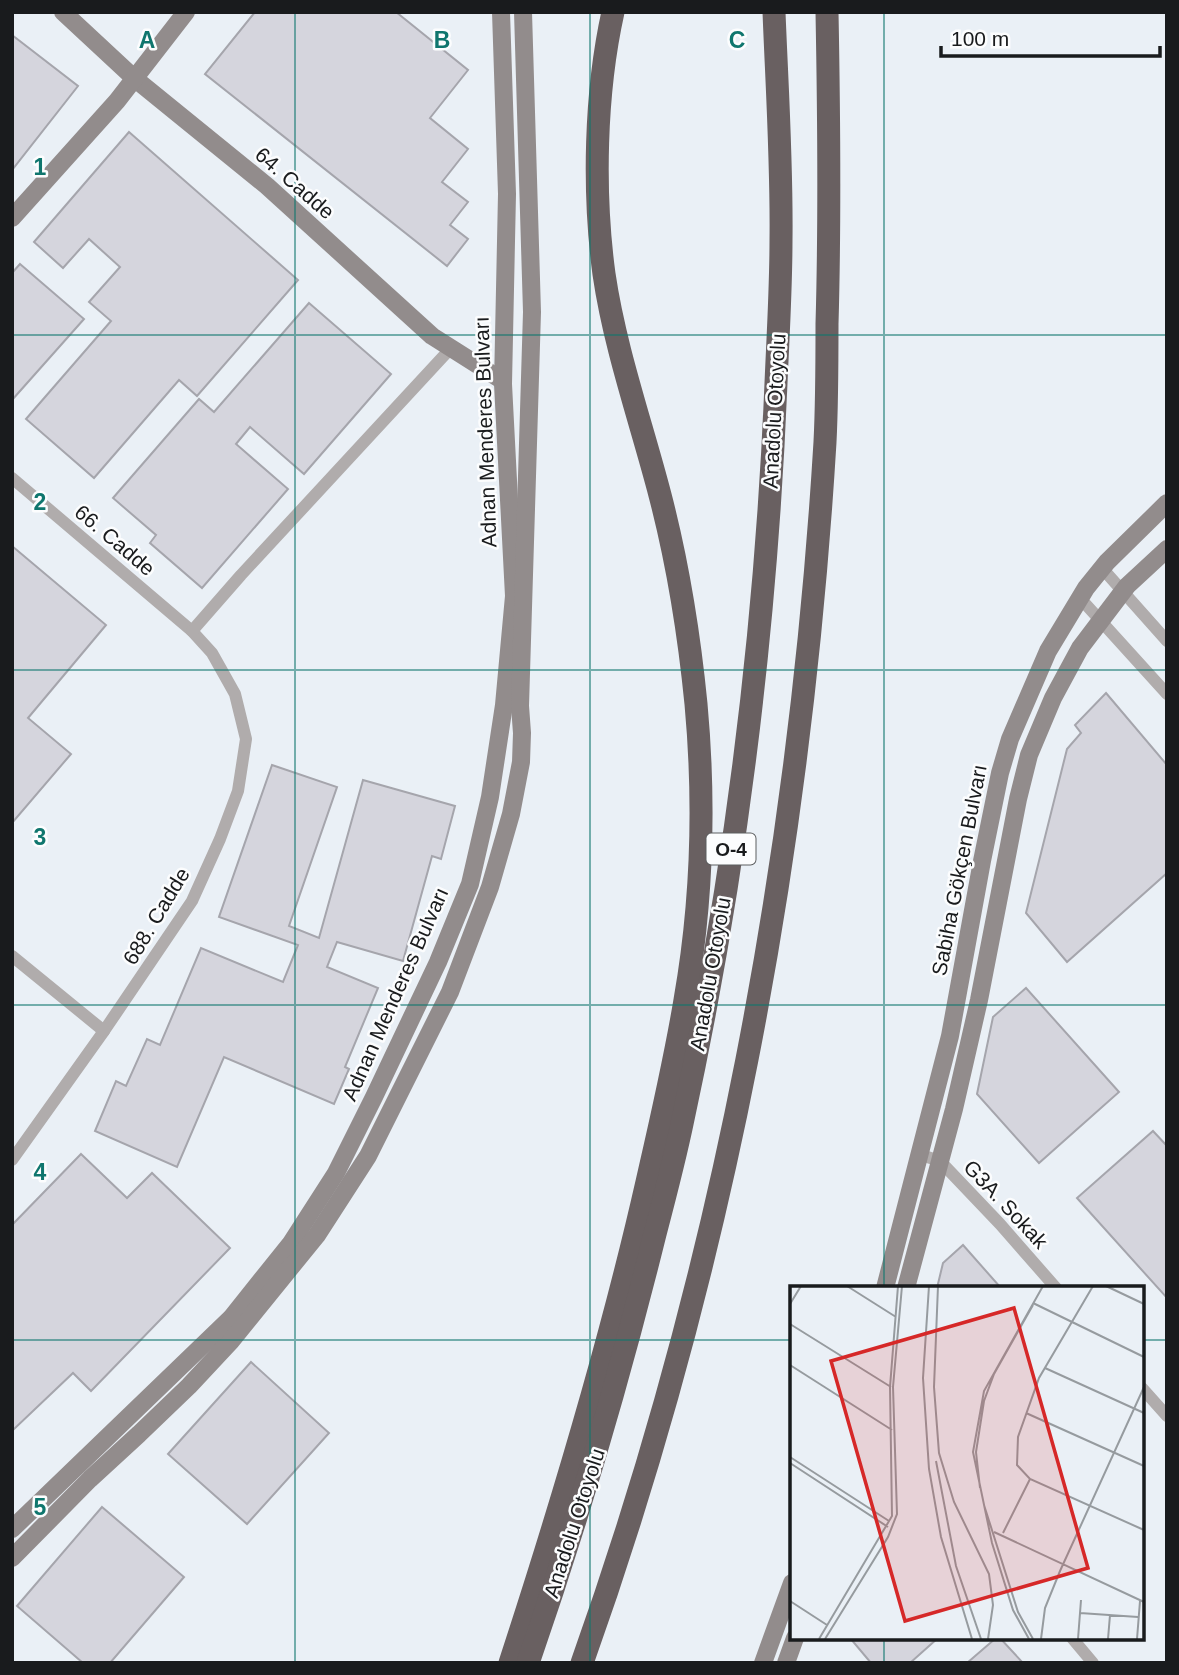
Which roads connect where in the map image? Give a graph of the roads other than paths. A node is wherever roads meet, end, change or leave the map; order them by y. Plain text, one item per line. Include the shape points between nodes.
1 (63, 12) edge
2 (187, 12) edge
3 (501, 12) edge
4 (523, 12) edge
5 (613, 12) edge
6 (774, 12) edge
7 (827, 12) edge
8 (134, 78) junction
9 (12, 218) edge
10 (451, 348) junction
11 (503, 381) junction
12 (12, 478) edge
13 (1167, 503) edge
14 (1167, 549) edge
15 (1102, 568) junction
16 (1123, 591) junction
17 (1080, 598) junction
18 (1101, 619) junction
19 (192, 631) junction
20 (1167, 641) edge
21 (1167, 694) edge
22 (12, 957) edge
23 (104, 1031) junction
24 (921, 1155) junction
25 (12, 1160) edge
26 (940, 1161) junction
27 (886, 1286) edge
28 (907, 1286) edge
29 (1054, 1286) edge
30 (1144, 1390) edge
31 (1167, 1416) edge
32 (12, 1529) edge
33 (12, 1558) edge
34 (790, 1589) edge
35 (794, 1640) edge
36 (1074, 1640) edge
37 (510, 1663) edge
38 (528, 1663) edge
39 (582, 1663) edge
40 (763, 1663) edge
41 (786, 1663) edge
42 (1093, 1663) edge

1 - 8 street, 64. Cadde
2 - 8 street
3 - 11 street, Adnan Menderes Bulvarı via 507,194
4 - 33 street via 531,312 521,762 490,887 450,992 420,1054 368,1156 317,1235 231,1341
5 - 37 highway via 598,132 598,208 605,276 624,368 660,492 687,625 701,792 699,875 686,998 641,1206 608,1343
6 - 38 highway, Anadolu Otoyolu / O-4 via 781,241 774,421 767,544 733,841 683,1123 638,1304 592,1468
7 - 39 highway, O-4 via 830,225 825,439 807,666 781,860 742,1089 691,1304 629,1523
8 - 9 street
8 - 10 street, 64. Cadde via 267,186 432,336
10 - 11 street, 64. Cadde
10 - 19 street
11 - 32 street, Adnan Menderes Bulvarı via 514,596 504,705 470,884 438,962 335,1174 290,1243 231,1318
12 - 19 street, 66. Cadde
13 - 15 street, Sabiha Gökçen Bulvarı
14 - 16 street, Sabiha Gökçen Bulvarı
15 - 16 street
15 - 17 street, Sabiha Gökçen Bulvarı
16 - 18 street, Sabiha Gökçen Bulvarı
16 - 20 street
17 - 18 street
17 - 24 street, Sabiha Gökçen Bulvarı via 1048,651 1000,773 950,1036
18 - 21 street
18 - 26 street, Sabiha Gökçen Bulvarı via 1062,680 1029,755
19 - 23 street, 688. Cadde via 212,653 235,694 246,739 238,791 192,901
22 - 23 street
23 - 25 street, 688. Cadde
24 - 26 street, G3A. Sokak
24 - 27 street, Sabiha Gökçen Bulvarı
26 - 28 street, Sabiha Gökçen Bulvarı
26 - 29 street, G3A. Sokak
30 - 31 street
34 - 40 street
35 - 41 street
36 - 42 street

